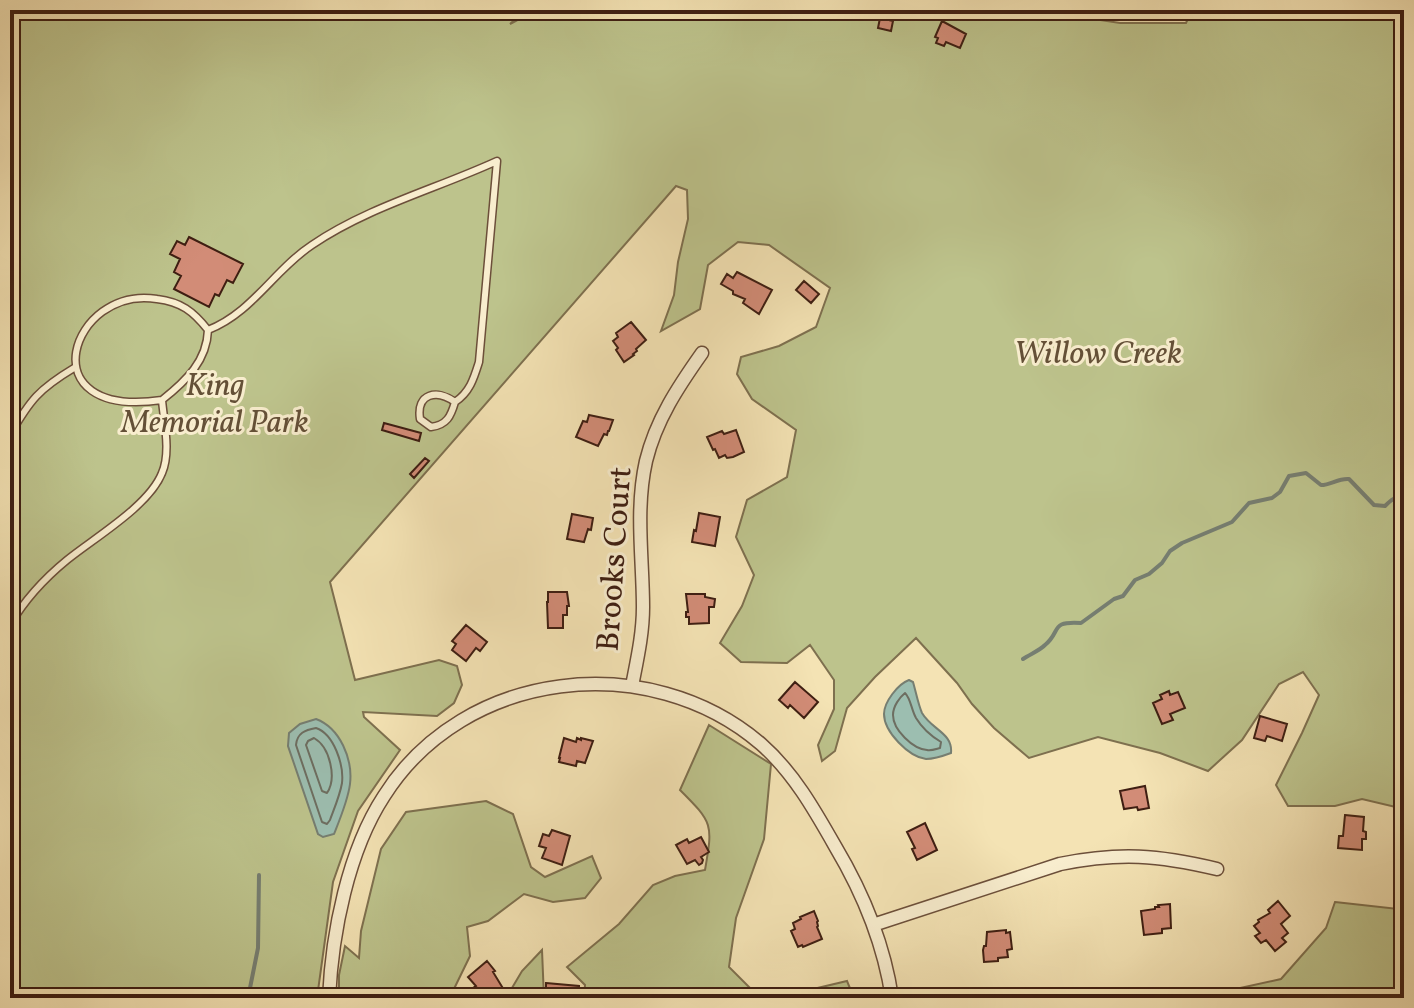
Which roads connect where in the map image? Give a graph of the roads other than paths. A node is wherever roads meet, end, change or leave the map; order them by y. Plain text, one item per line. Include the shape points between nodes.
1 (208, 330) junction
2 (702, 353) dead end
3 (74, 368) junction
4 (162, 400) junction
5 (455, 402) junction
6 (10, 435) edge
7 (10, 625) edge
8 (632, 686) junction
9 (1217, 869) dead end
10 (873, 925) junction
11 (329, 998) edge
12 (892, 998) edge

1 - 3 lane via 181,305 136,298 119,302 86,329
1 - 4 lane via 202,358
1 - 5 lane via 236,316 284,268 339,228 497,161 479,362 469,389
2 - 8 street, Brooks Court via 671,398 646,461 640,526 643,610
3 - 4 lane via 83,384 104,397
3 - 6 lane via 31,400
4 - 7 lane via 166,454 155,486 64,563
5 - 5 lane via 452,414 439,426 420,419 420,405 429,395
8 - 10 street via 706,708 782,764 852,875
8 - 11 street via 580,683 520,694 457,724 406,767 369,821 357,850 334,947
9 - 10 street via 1150,856 1091,858
10 - 12 street

